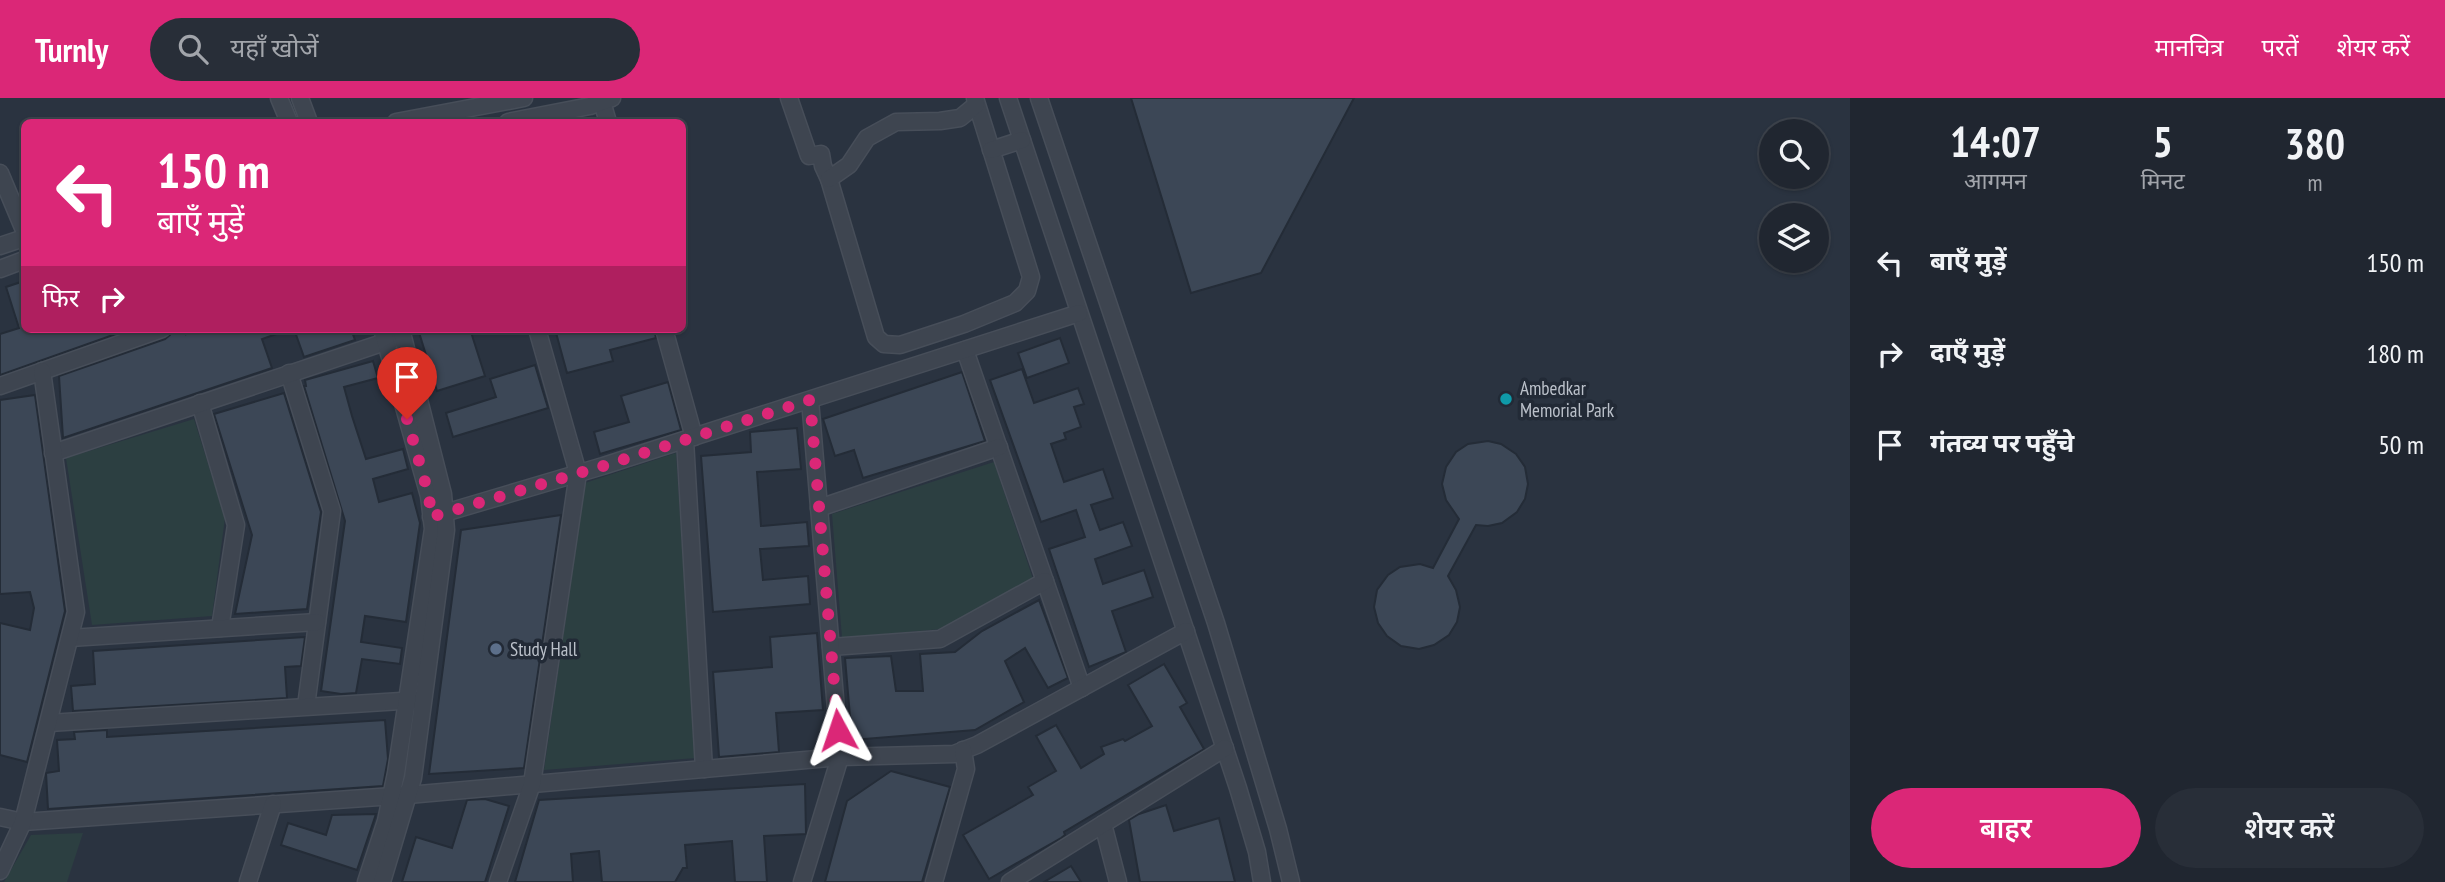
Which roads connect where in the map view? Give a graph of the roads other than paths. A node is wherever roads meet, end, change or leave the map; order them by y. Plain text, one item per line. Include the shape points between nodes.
1 (279, 98) edge
2 (300, 98) edge
3 (524, 98) edge
4 (789, 98) edge
5 (1008, 98) edge
6 (1039, 98) edge
7 (607, 100) edge
8 (975, 102) edge
9 (288, 119) edge
10 (308, 119) edge
11 (412, 119) edge
12 (523, 119) edge
13 (608, 119) edge
14 (1022, 140) junction
15 (991, 150) junction
16 (0, 173) edge
17 (829, 178) junction
18 (21, 223) edge
19 (21, 239) edge
20 (0, 246) edge
21 (21, 261) edge
22 (0, 269) edge
23 (1079, 313) junction
24 (151, 333) edge
25 (402, 333) edge
26 (538, 333) edge
27 (665, 333) edge
28 (383, 335) edge
29 (965, 350) junction
30 (42, 371) junction
31 (289, 373) junction
32 (0, 386) edge
33 (810, 400) junction
34 (200, 403) junction
35 (690, 438) junction
36 (999, 447) junction
37 (53, 453) junction
38 (578, 473) junction
39 (819, 508) junction
40 (438, 515) junction
41 (1045, 581) junction
42 (317, 622) junction
43 (220, 628) junction
44 (1186, 631) junction
45 (70, 638) junction
46 (831, 647) junction
47 (1082, 688) junction
48 (415, 700) junction
49 (306, 706) junction
50 (48, 723) junction
51 (1225, 748) junction
52 (963, 750) junction
53 (840, 757) junction
54 (704, 769) junction
55 (531, 784) junction
56 (408, 795) junction
57 (391, 796) junction
58 (273, 804) junction
59 (0, 817) edge
60 (23, 822) junction
61 (1103, 824) junction
62 (0, 871) edge
63 (248, 882) edge
64 (366, 882) edge
65 (382, 882) edge
66 (498, 882) edge
67 (802, 882) edge
68 (934, 882) edge
69 (1010, 882) edge
70 (1118, 882) edge
71 (1262, 882) edge
72 (1291, 882) edge

1 - 9 street
2 - 10 street
3 - 11 street
4 - 17 street via 809,156 821,154
5 - 14 street
6 - 72 street via 1216,623
7 - 12 street
7 - 13 street
8 - 15 street
8 - 17 street via 960,118 896,122 867,138 849,165
14 - 15 street
14 - 23 street
15 - 17 street via 1031,277 1027,291 1016,303 900,345 884,344 876,337
16 - 18 street
19 - 20 street
21 - 22 street
23 - 29 street
23 - 44 street
24 - 30 street
25 - 40 street via 443,494
26 - 38 street
27 - 35 street
28 - 31 street
28 - 40 street
29 - 33 street
29 - 36 street
30 - 32 street
30 - 37 street
31 - 34 street
31 - 42 street via 332,511
33 - 35 street
33 - 39 street
34 - 37 street
34 - 43 street via 236,525
35 - 38 street
35 - 54 street
36 - 39 street
36 - 41 street
37 - 45 street via 76,612
38 - 40 street
38 - 55 street
39 - 46 street
40 - 48 street
41 - 46 street via 940,639
41 - 47 street
42 - 43 street
42 - 49 street
43 - 45 street
44 - 47 street
44 - 51 street
45 - 50 street
46 - 53 street
47 - 52 street
48 - 49 street
48 - 56 street via 413,778
48 - 57 street
49 - 50 street
50 - 60 street
51 - 61 street
51 - 71 street
52 - 53 street
52 - 68 street via 966,769
53 - 54 street
53 - 67 street
54 - 55 street
55 - 56 street
55 - 66 street
56 - 57 street
56 - 65 street
57 - 58 street
57 - 64 street
58 - 60 street
58 - 63 street
59 - 60 street
60 - 62 street
61 - 69 street
61 - 70 street

